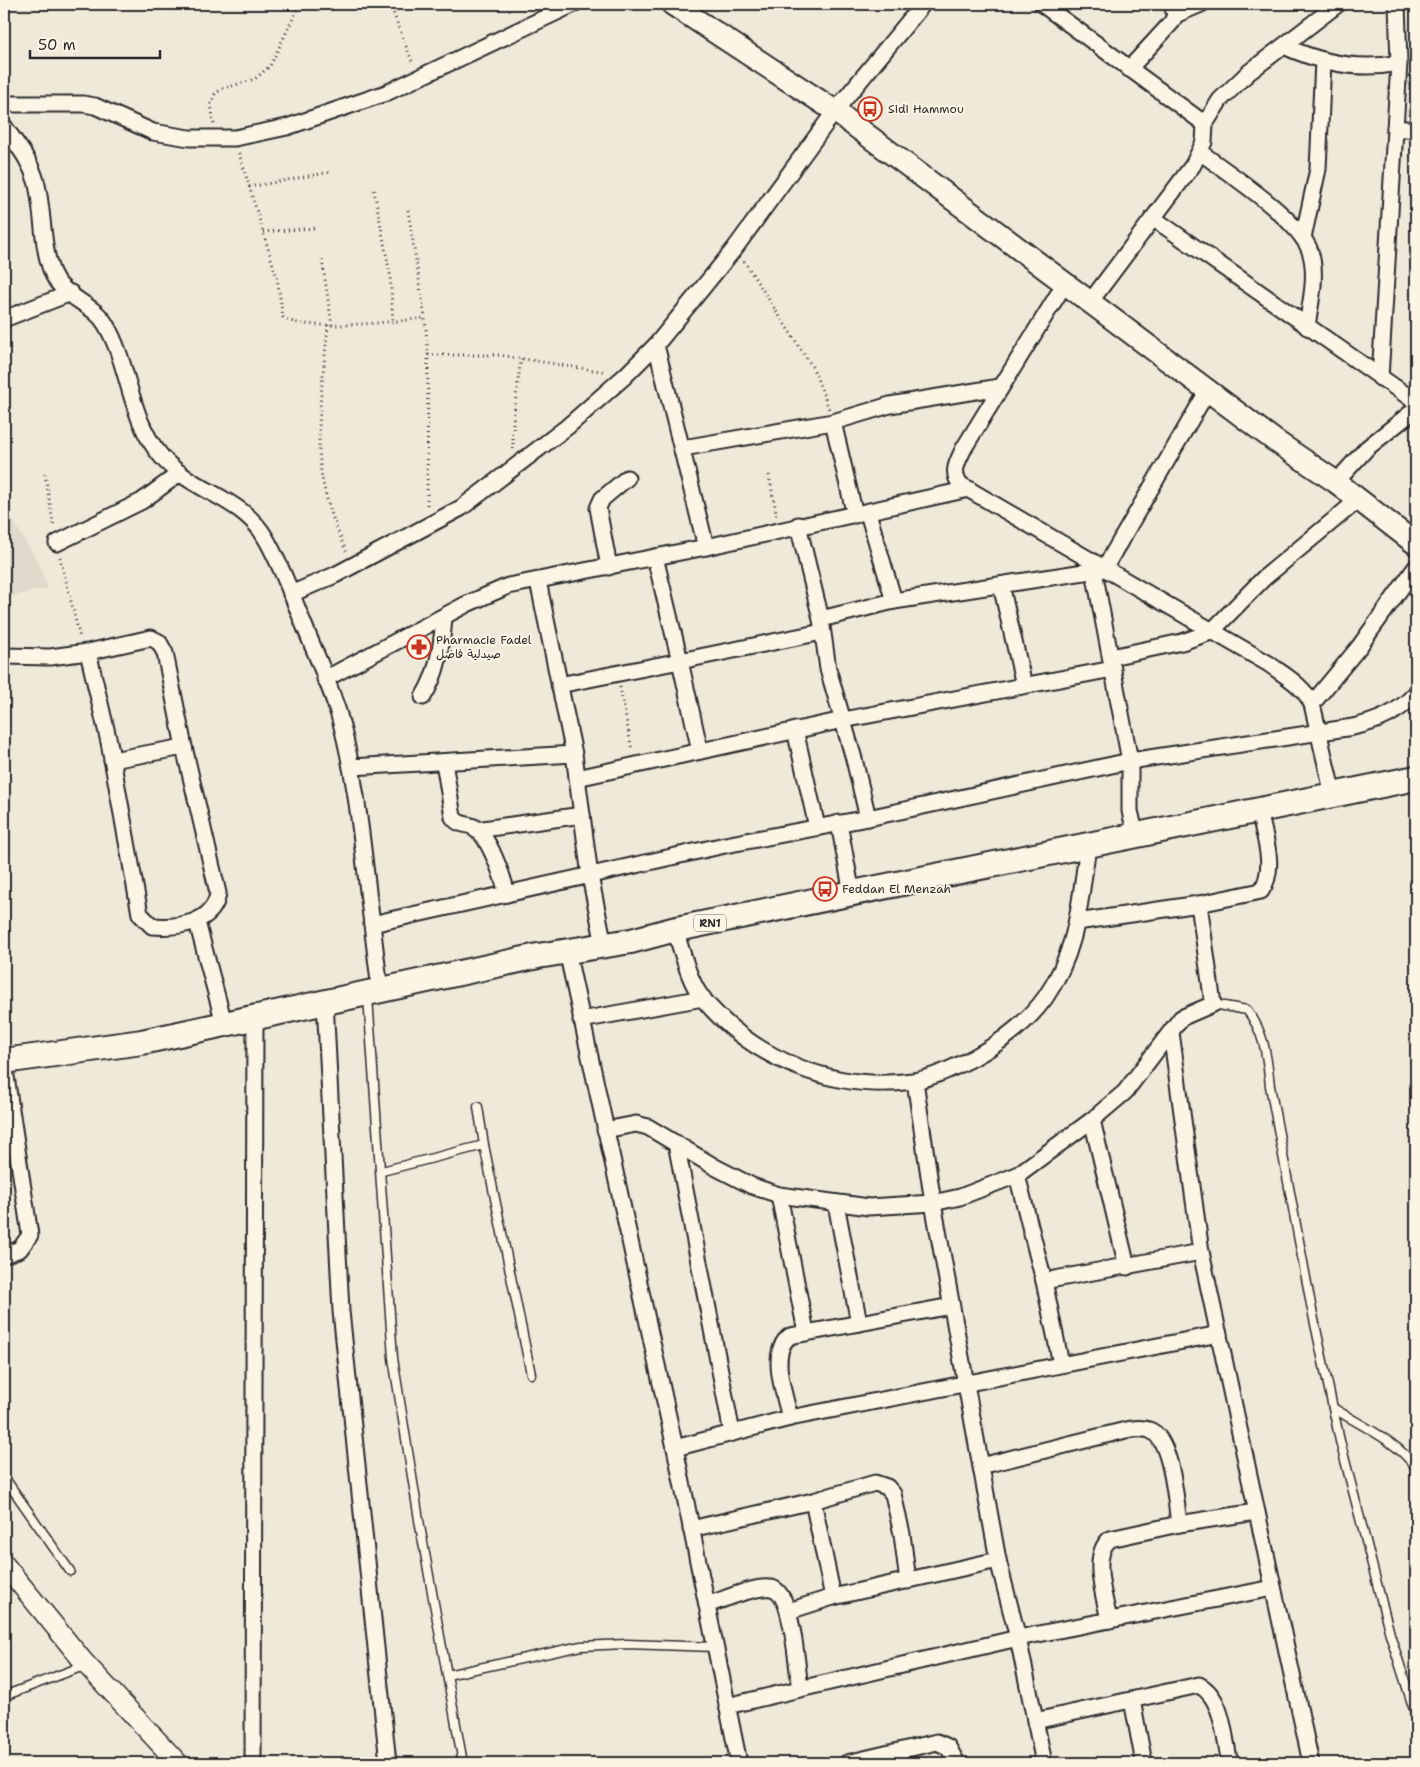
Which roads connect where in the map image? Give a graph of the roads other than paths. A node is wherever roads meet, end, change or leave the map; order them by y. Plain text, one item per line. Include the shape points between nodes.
1 (574, 4) edge
2 (672, 4) edge
3 (922, 4) edge
4 (1042, 4) edge
5 (1202, 4) edge
6 (1338, 4) edge
7 (1397, 4) edge
8 (1173, 9) edge
9 (1284, 46) junction
10 (1323, 61) junction
11 (1398, 63) junction
12 (1129, 69) junction
13 (4, 104) edge
14 (835, 111) junction
15 (1205, 124) junction
16 (1395, 128) junction
17 (1416, 130) edge
18 (5, 131) edge
19 (1200, 152) junction
20 (1153, 218) junction
21 (1303, 238) junction
22 (1065, 283) junction
23 (71, 293) junction
24 (1090, 302) junction
25 (4, 319) edge
26 (1307, 327) junction
27 (656, 345) junction
28 (1380, 378) junction
29 (1000, 386) junction
30 (1208, 390) junction
31 (1416, 402) edge
32 (1416, 409) edge
33 (833, 422) junction
34 (683, 448) junction
35 (180, 473) junction
36 (627, 478) dead end
37 (1336, 482) junction
38 (969, 489) junction
39 (1358, 500) junction
40 (861, 514) junction
41 (798, 525) junction
42 (57, 543) road end
43 (1416, 544) edge
44 (706, 547) junction
45 (655, 558) junction
46 (608, 567) junction
47 (1416, 567) edge
48 (1099, 570) junction
49 (538, 581) junction
50 (1001, 585) junction
51 (291, 594) junction
52 (894, 601) junction
53 (444, 617) junction
54 (821, 626) junction
55 (1211, 632) junction
56 (86, 653) junction
57 (4, 656) edge
58 (680, 661) junction
59 (1112, 663) junction
60 (325, 679) junction
61 (559, 685) junction
62 (1024, 685) junction
63 (1416, 693) edge
64 (423, 697) dead end
65 (1312, 704) junction
66 (843, 720) junction
67 (795, 730) junction
68 (1320, 731) junction
69 (184, 747) junction
70 (700, 751) junction
71 (574, 754) junction
72 (112, 760) junction
73 (1130, 761) junction
74 (444, 762) junction
75 (351, 767) junction
76 (577, 778) junction
77 (1416, 778) edge
78 (1333, 795) junction
79 (1259, 811) junction
80 (582, 815) junction
81 (868, 818) junction
82 (839, 823) junction
83 (817, 827) junction
84 (476, 830) junction
85 (1136, 836) junction
86 (1088, 847) junction
87 (590, 876) junction
88 (507, 894) junction
89 (852, 894) junction
90 (1199, 904) junction
91 (196, 922) junction
92 (1077, 922) junction
93 (372, 924) junction
94 (672, 930) junction
95 (604, 945) junction
96 (567, 951) junction
97 (374, 991) junction
98 (703, 998) junction
99 (325, 1001) junction
100 (1213, 1004) junction
101 (255, 1016) junction
102 (581, 1020) junction
103 (224, 1023) junction
104 (1171, 1032) junction
105 (4, 1062) edge
106 (914, 1081) junction
107 (478, 1107) dead end
108 (1092, 1120) junction
109 (605, 1130) junction
110 (10, 1141) edge
111 (676, 1142) junction
112 (484, 1145) junction
113 (382, 1171) junction
114 (1018, 1175) junction
115 (778, 1195) junction
116 (933, 1203) junction
117 (836, 1204) junction
118 (1201, 1252) junction
119 (4, 1255) edge
120 (1127, 1266) junction
121 (1044, 1281) junction
122 (951, 1306) junction
123 (859, 1323) junction
124 (806, 1332) junction
125 (1219, 1334) junction
126 (1061, 1364) junction
127 (530, 1374) dead end
128 (965, 1383) junction
129 (1333, 1408) junction
130 (790, 1418) junction
131 (732, 1433) junction
132 (674, 1448) junction
133 (981, 1466) junction
134 (1416, 1468) edge
135 (4, 1477) edge
136 (813, 1501) junction
137 (1256, 1512) junction
138 (1179, 1524) junction
139 (691, 1529) junction
140 (998, 1560) junction
141 (4, 1564) edge
142 (70, 1571) dead end
143 (908, 1581) junction
144 (1273, 1588) junction
145 (833, 1597) junction
146 (707, 1605) junction
147 (788, 1611) junction
148 (1109, 1620) junction
149 (1018, 1638) junction
150 (716, 1647) junction
151 (87, 1665) junction
152 (447, 1675) junction
153 (800, 1688) junction
154 (4, 1696) edge
155 (1132, 1700) junction
156 (727, 1706) junction
157 (1416, 1716) edge
158 (1035, 1721) junction
159 (867, 1761) edge
160 (178, 1763) edge
161 (253, 1763) edge
162 (388, 1763) edge
163 (463, 1763) edge
164 (739, 1763) edge
165 (847, 1763) edge
166 (957, 1763) edge
167 (1044, 1763) edge
168 (1144, 1763) edge
169 (1230, 1763) edge
170 (1311, 1763) edge

1 - 13 street via 386,93 321,116 235,138 189,138 153,132 95,106
2 - 14 main road
3 - 14 street
4 - 12 street
5 - 8 street
6 - 9 street
7 - 11 street
8 - 12 street via 1166,31
9 - 10 street
9 - 15 street via 1229,90
10 - 11 street via 1386,66
10 - 21 street via 1318,169
11 - 16 street
12 - 15 street
14 - 22 main road
14 - 27 street via 736,248
15 - 19 street
16 - 17 street
16 - 28 street
18 - 23 street via 23,152 36,180 52,271 60,286
19 - 20 street
19 - 21 street via 1261,199
20 - 24 street
20 - 26 street
21 - 26 street via 1310,251 1313,276
22 - 24 main road
22 - 29 street
23 - 25 street
23 - 35 street via 105,322 143,427 160,455
24 - 30 main road
26 - 28 street
27 - 34 street
27 - 51 street via 567,427 461,508 354,565
28 - 31 street
29 - 33 street via 890,405
29 - 38 street via 955,467 957,481
30 - 37 main road
30 - 48 street
32 - 37 street via 1368,448
33 - 34 street
33 - 40 street
34 - 44 street
35 - 42 street via 142,501
35 - 51 street via 255,522
36 - 46 street via 602,499 598,508
37 - 39 main road
38 - 40 street
38 - 48 street
39 - 43 main road
39 - 55 street via 1264,578
40 - 41 street
40 - 52 street
41 - 44 street
41 - 54 street
44 - 45 street
45 - 46 street
45 - 58 street
46 - 49 street
47 - 65 street via 1359,647
48 - 50 street
48 - 55 street
48 - 59 street
49 - 53 street via 508,586
49 - 61 street
50 - 52 street
50 - 62 street
51 - 60 street
52 - 54 street
53 - 60 street
53 - 64 street via 435,673
54 - 58 street
54 - 66 street via 828,669
55 - 59 street
55 - 65 street via 1288,678 1303,690
56 - 57 street via 50,657
56 - 69 street via 140,639 151,638 159,642 169,664
56 - 72 street
58 - 61 street
58 - 70 street
59 - 62 street
59 - 73 street
60 - 75 street via 339,717
61 - 71 street
62 - 66 street
63 - 68 street via 1394,713 1379,721
65 - 68 street
66 - 67 street
66 - 81 street
67 - 70 street
67 - 83 street
68 - 73 street
68 - 78 street
69 - 72 street
69 - 91 street via 218,893 214,908
70 - 76 street
71 - 74 street
71 - 76 street
72 - 91 street via 140,914 152,926
73 - 81 street
73 - 85 street via 1130,811
74 - 75 street
74 - 84 street via 453,817 459,824
75 - 93 street
76 - 80 street
77 - 78 main road, RN1
78 - 79 main road, RN1
79 - 85 main road, RN1
79 - 90 street via 1269,860 1268,882 1261,891
80 - 84 street
80 - 87 street
81 - 82 street
82 - 83 street
82 - 89 street
83 - 87 street
84 - 88 street via 494,858
85 - 86 main road, RN1
86 - 89 main road, RN1
86 - 92 street
87 - 88 street
87 - 95 street
88 - 93 street
89 - 94 main road, RN1
90 - 92 street
90 - 100 street
91 - 103 street
92 - 106 street via 1066,962 1044,999 1015,1030 957,1066
93 - 97 street
94 - 95 main road, RN1
94 - 98 street
95 - 96 main road, RN1
96 - 97 main road, RN1
96 - 102 street
97 - 99 main road, RN1
97 - 113 lane
98 - 102 street
98 - 106 street via 765,1051 805,1071 844,1081
99 - 101 main road, RN1
99 - 162 street via 341,1311
100 - 104 street via 1181,1018
100 - 129 lane via 1248,1010 1258,1024 1266,1048 1270,1086
101 - 103 main road, RN1
101 - 161 street
102 - 109 street
103 - 105 main road, RN1 via 142,1042
104 - 108 street via 1125,1092
104 - 118 street
105 - 110 street
106 - 116 street
107 - 112 lane
108 - 114 street
108 - 120 street
109 - 111 street via 636,1124 648,1126
109 - 132 street
110 - 119 street via 30,1235 20,1249
111 - 115 street via 715,1167
111 - 131 street
112 - 113 lane
112 - 127 lane
113 - 152 lane via 394,1358
114 - 116 street via 960,1197
114 - 121 street
115 - 117 street
115 - 124 street
116 - 117 street via 869,1207
116 - 122 street
117 - 123 street
118 - 120 street
118 - 125 street
120 - 121 street
121 - 126 street
122 - 123 street
122 - 128 street
123 - 124 street
124 - 130 street via 790,1336 778,1352
125 - 126 street
125 - 137 street
126 - 128 street
128 - 130 street
128 - 133 street
129 - 134 lane via 1385,1440
129 - 157 lane via 1390,1634
130 - 131 street
131 - 132 street
132 - 139 street
133 - 138 street via 1122,1431 1151,1430 1164,1442
133 - 140 street
135 - 142 lane
136 - 139 street
136 - 143 street via 875,1483 888,1487 893,1494 902,1534
136 - 145 street
137 - 138 street
137 - 144 street
138 - 148 street via 1110,1539 1104,1544 1100,1569
139 - 146 street
140 - 143 street
140 - 149 street
141 - 151 street
143 - 145 street
144 - 148 street
144 - 170 street
145 - 147 street
146 - 147 street via 770,1587 782,1595
146 - 150 street
147 - 153 street
148 - 149 street
149 - 153 street
149 - 158 street
150 - 152 lane via 581,1646
150 - 156 street
151 - 154 lane
151 - 160 street
152 - 163 lane
153 - 156 street
155 - 158 street
155 - 168 street
155 - 169 street via 1190,1685 1204,1688 1218,1707
156 - 164 street
158 - 167 street
159 - 165 street
159 - 166 street via 937,1742 948,1748

